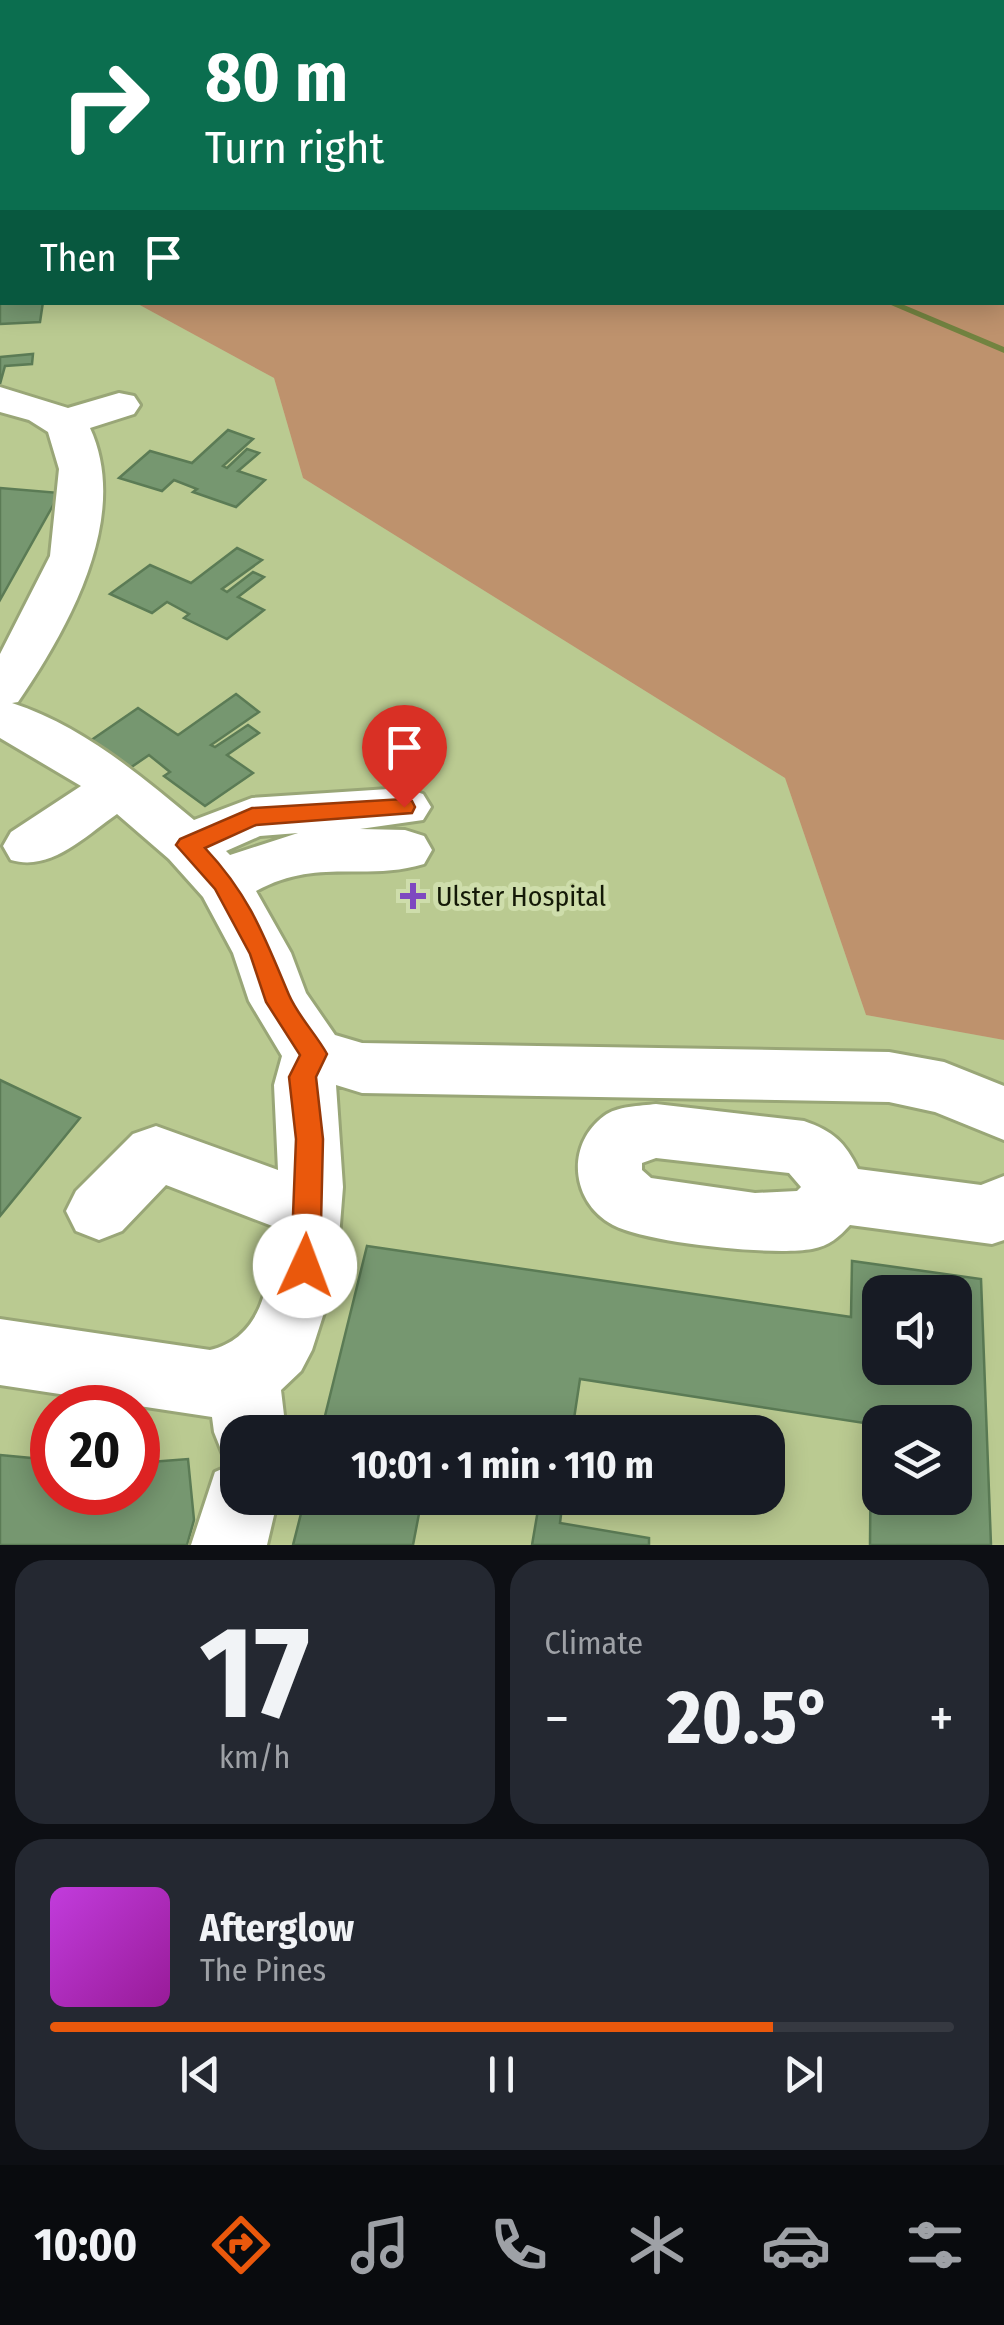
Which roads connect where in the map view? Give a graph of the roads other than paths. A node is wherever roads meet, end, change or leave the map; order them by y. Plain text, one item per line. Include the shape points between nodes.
1 (0, 399) edge
2 (119, 405) dead end
3 (62, 422) junction
4 (0, 690) edge
5 (0, 717) edge
6 (119, 786) junction
7 (404, 828) dead end
8 (30, 846) dead end
9 (205, 864) junction
10 (314, 1054) junction
11 (1004, 1114) edge
12 (837, 1195) dead end
13 (1004, 1206) edge
14 (307, 1210) junction
15 (99, 1211) dead end
16 (0, 1352) edge
17 (247, 1404) edge
18 (236, 1515) edge
19 (228, 1545) edge

1 - 3 lane
2 - 3 lane
3 - 4 lane via 71,430 80,470 73,556
5 - 6 lane
6 - 8 lane
6 - 9 lane
7 - 9 lane via 268,859
9 - 10 lane via 262,953 279,1002
10 - 11 lane via 362,1068 889,1078 944,1088
10 - 14 lane via 302,1077 310,1139
12 - 13 lane via 992,1216
14 - 15 lane via 156,1153
14 - 17 lane via 294,1314
16 - 17 lane via 210,1384
18 - 19 lane

